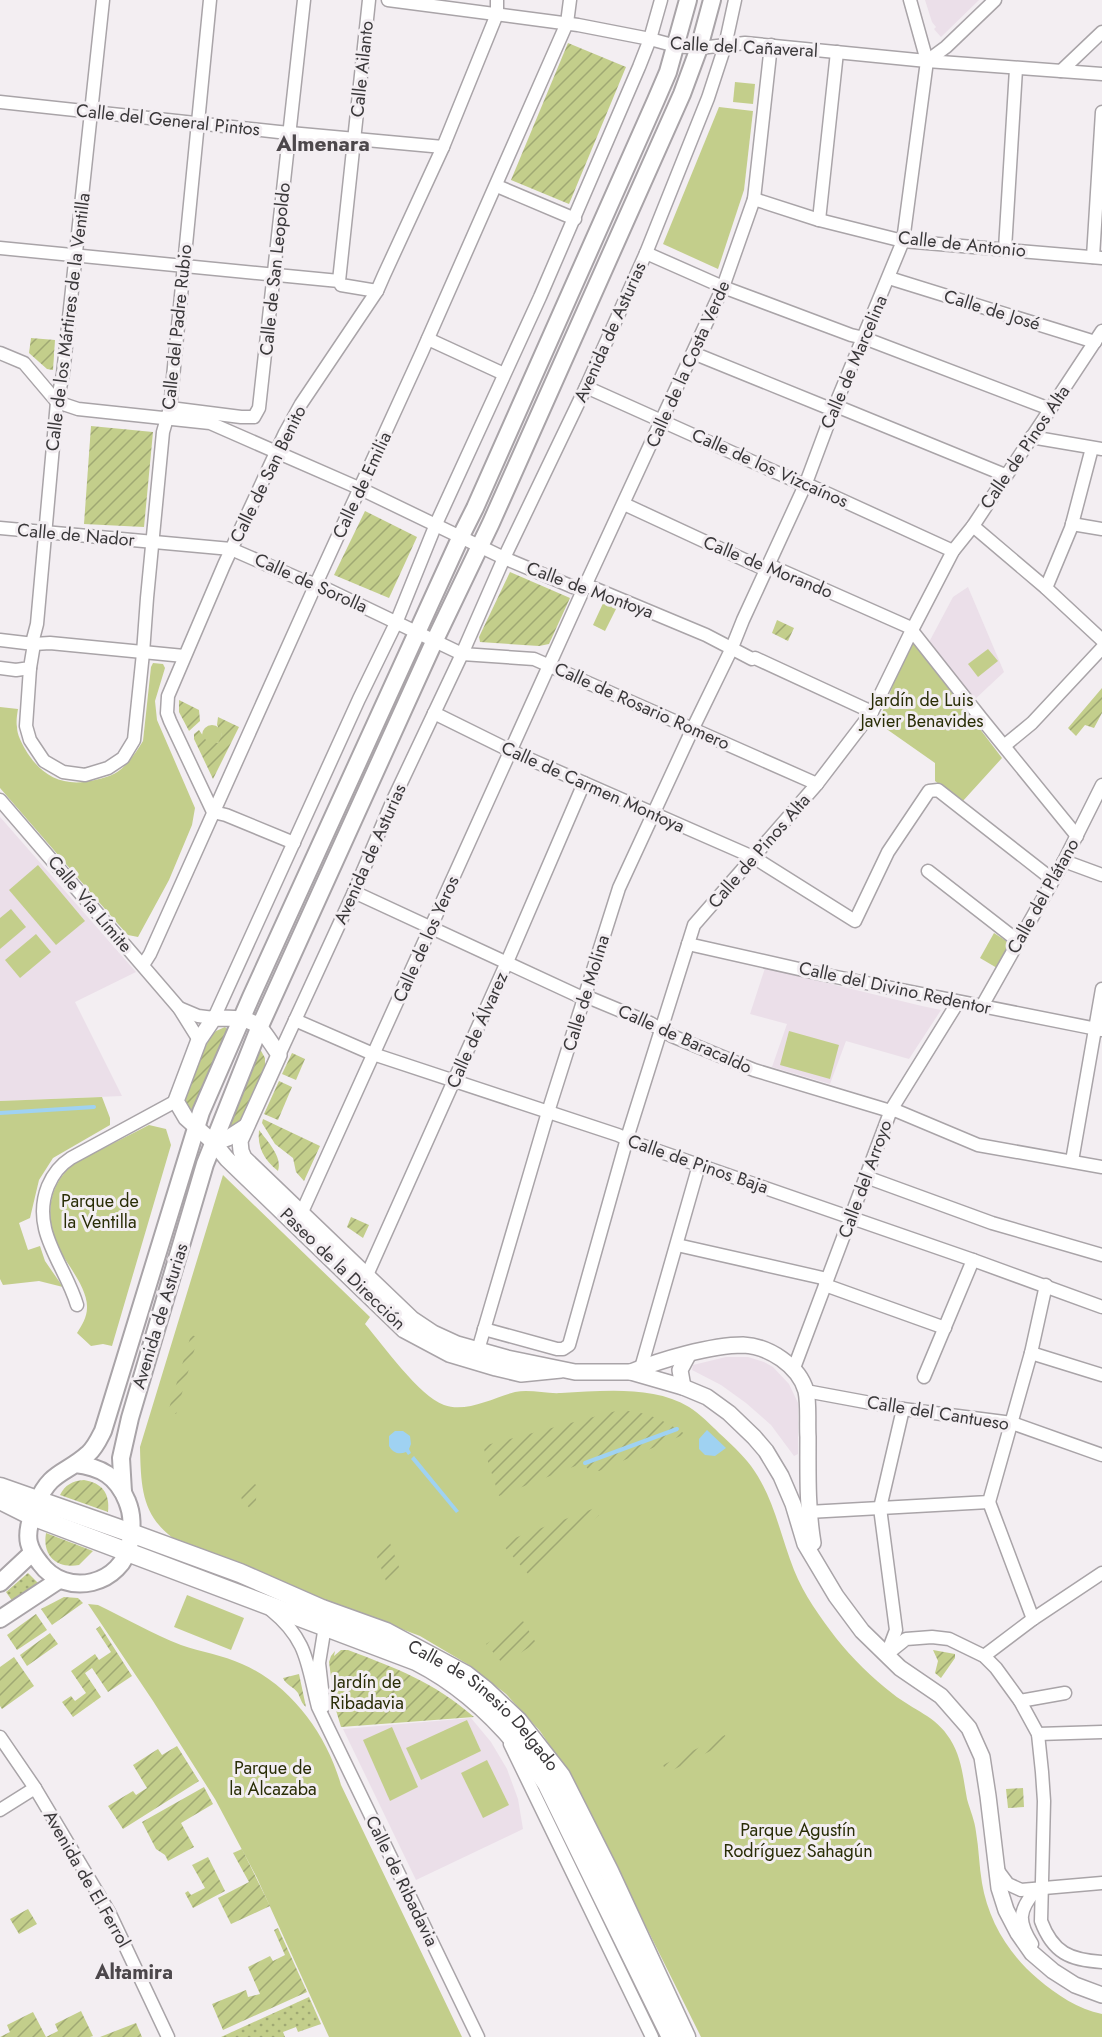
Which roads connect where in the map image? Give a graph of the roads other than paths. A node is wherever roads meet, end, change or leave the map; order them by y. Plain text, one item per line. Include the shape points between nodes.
1 (103, 0) edge
2 (210, 0) edge
3 (304, 0) edge
4 (369, 0) edge
5 (388, 0) edge
6 (497, 0) edge
7 (570, 0) edge
8 (661, 0) edge
9 (688, 0) edge
10 (712, 0) edge
11 (735, 0) edge
12 (910, 0) edge
13 (995, 0) edge
14 (497, 14) junction
15 (567, 23) junction
16 (1102, 32) edge
17 (650, 39) junction
18 (771, 45) junction
19 (676, 46) junction
20 (725, 46) junction
21 (699, 48) junction
22 (837, 52) junction
23 (927, 61) junction
24 (1016, 69) junction
25 (1061, 71) junction
26 (1102, 74) edge
27 (0, 102) edge
28 (92, 111) junction
29 (1102, 112) edge
30 (197, 123) junction
31 (289, 133) junction
32 (355, 138) junction
33 (443, 147) junction
34 (497, 186) junction
35 (754, 199) junction
36 (575, 219) junction
37 (819, 220) junction
38 (903, 241) junction
39 (0, 248) edge
40 (1005, 249) junction
41 (646, 253) junction
42 (76, 256) junction
43 (1097, 257) edge
44 (184, 266) junction
45 (275, 274) junction
46 (889, 278) junction
47 (339, 281) junction
48 (723, 287) junction
49 (377, 291) junction
50 (1099, 337) edge
51 (864, 338) junction
52 (428, 339) junction
53 (0, 353) edge
54 (693, 353) junction
55 (504, 374) junction
56 (586, 387) junction
57 (57, 402) junction
58 (834, 408) junction
59 (1050, 409) junction
60 (168, 413) junction
61 (663, 421) junction
62 (1031, 437) junction
63 (1097, 448) edge
64 (275, 453) junction
65 (1005, 475) junction
66 (806, 483) junction
67 (361, 489) junction
68 (624, 504) junction
69 (436, 524) junction
70 (1072, 524) junction
71 (973, 526) junction
72 (0, 528) edge
73 (1102, 529) edge
74 (46, 532) junction
75 (461, 536) junction
76 (153, 542) junction
77 (481, 546) junction
78 (231, 549) junction
79 (953, 551) junction
80 (504, 558) junction
81 (769, 566) junction
82 (316, 584) junction
83 (585, 586) junction
84 (1046, 588) junction
85 (396, 623) junction
86 (911, 632) junction
87 (417, 633) junction
88 (0, 640) edge
89 (1102, 640) edge
90 (434, 642) junction
91 (33, 644) junction
92 (1102, 648) edge
93 (731, 650) junction
94 (143, 653) junction
95 (462, 654) junction
96 (184, 656) junction
97 (549, 666) junction
98 (0, 668) edge
99 (30, 668) junction
100 (872, 712) junction
101 (434, 713) junction
102 (693, 728) junction
103 (1004, 746) junction
104 (511, 751) junction
105 (584, 783) junction
106 (817, 784) junction
107 (1102, 785) edge
108 (0, 800) edge
109 (213, 812) junction
110 (654, 814) junction
111 (1077, 836) junction
112 (294, 843) junction
113 (753, 857) junction
114 (1064, 861) junction
115 (928, 871) dead end
116 (1102, 875) edge
117 (1053, 880) junction
118 (354, 892) junction
119 (430, 928) junction
120 (1018, 941) junction
121 (688, 944) junction
122 (507, 962) junction
123 (143, 965) junction
124 (1102, 989) edge
125 (585, 999) junction
126 (958, 1002) junction
127 (982, 1006) junction
128 (179, 1008) junction
129 (214, 1018) junction
130 (242, 1018) junction
131 (295, 1020) junction
132 (260, 1026) junction
133 (1098, 1029) edge
134 (660, 1030) junction
135 (199, 1040) junction
136 (373, 1054) junction
137 (279, 1055) junction
138 (454, 1080) junction
139 (176, 1101) junction
140 (891, 1110) junction
141 (548, 1112) junction
142 (245, 1126) junction
143 (196, 1129) junction
144 (626, 1140) junction
145 (214, 1143) junction
146 (1072, 1161) junction
147 (699, 1165) junction
148 (1102, 1167) edge
149 (866, 1177) junction
150 (302, 1212) junction
151 (851, 1218) junction
152 (677, 1245) junction
153 (1102, 1255) edge
154 (973, 1260) junction
155 (367, 1275) junction
156 (826, 1282) junction
157 (1046, 1286) junction
158 (77, 1305) dead end
159 (1102, 1307) edge
160 (945, 1328) junction
161 (484, 1329) junction
162 (478, 1350) junction
163 (1031, 1353) junction
164 (688, 1355) junction
165 (794, 1368) junction
166 (561, 1370) junction
167 (636, 1370) junction
168 (1102, 1375) edge
169 (924, 1377) dead end
170 (683, 1387) junction
171 (806, 1391) junction
172 (903, 1409) junction
173 (1012, 1423) junction
174 (1102, 1455) edge
175 (808, 1461) junction
176 (75, 1464) junction
177 (777, 1469) junction
178 (0, 1487) edge
179 (123, 1492) junction
180 (0, 1500) edge
181 (989, 1502) junction
182 (35, 1508) junction
183 (880, 1508) junction
184 (808, 1512) junction
185 (131, 1533) junction
186 (128, 1552) junction
187 (32, 1553) junction
188 (816, 1560) junction
189 (1102, 1573) edge
190 (60, 1580) junction
191 (0, 1582) edge
192 (260, 1602) junction
193 (324, 1617) junction
194 (0, 1619) edge
195 (1033, 1619) junction
196 (886, 1655) junction
197 (984, 1656) junction
198 (1065, 1692) dead end
199 (1020, 1701) junction
200 (501, 1724) junction
201 (326, 1725) junction
202 (1102, 1732) edge
203 (1038, 1734) junction
204 (0, 1737) edge
205 (34, 1788) junction
206 (0, 1810) edge
207 (995, 1868) junction
208 (1102, 1883) edge
209 (1038, 1890) junction
210 (1102, 1962) edge
211 (1053, 1971) junction
212 (1102, 1995) edge
213 (168, 2037) edge
214 (478, 2037) edge
215 (652, 2037) edge
216 (671, 2037) edge
217 (686, 2037) edge

1 - 28 street, Calle de los Mártires de la Ventilla
2 - 30 street, Calle del Padre Rubio
3 - 31 street, Calle de San Leopoldo
4 - 32 street, Calle Ailanto
5 - 14 street, Calle del Cañaveral
6 - 14 street, Calle de San Benito
7 - 15 street, Calle de Emilia
8 - 17 street
9 - 19 main road, Avenida de Asturias
10 - 21 main road, Avenida de Asturias
11 - 20 street, Avenida de Asturias
12 - 23 street
13 - 23 street
14 - 15 street, Calle del Cañaveral
14 - 33 street, Calle de San Benito
15 - 17 street, Calle del Cañaveral
15 - 34 street, Calle de Emilia
16 - 25 street
17 - 19 street, Calle del Cañaveral
17 - 36 street
18 - 20 street, Calle del Cañaveral
18 - 22 street, Calle del Cañaveral
18 - 35 street, Calle de la Costa Verde
19 - 21 street, Calle del Cañaveral
19 - 75 main road, Avenida de Asturias via 656,100
20 - 21 street, Calle del Cañaveral
20 - 41 street, Avenida de Asturias
21 - 77 main road, Avenida de Asturias
22 - 23 street, Calle del Cañaveral
22 - 37 street
23 - 24 street, Calle del Cañaveral
23 - 38 street, Calle de Marcelina
24 - 25 street, Calle del Cañaveral
24 - 40 street
25 - 26 street, Calle del Cañaveral
27 - 28 street, Calle del General Pintos
28 - 30 street, Calle del General Pintos
28 - 42 street, Calle de los Mártires de la Ventilla
29 - 43 street
30 - 31 street, Calle del General Pintos
30 - 44 street, Calle del Padre Rubio
31 - 32 street, Calle del General Pintos
31 - 45 street, Calle de San Leopoldo
32 - 33 street, Calle del General Pintos
32 - 47 street, Calle Ailanto
33 - 49 street, Calle de San Benito
34 - 36 street
34 - 52 street, Calle de Emilia
35 - 37 street, Calle de Antonio
35 - 48 street, Calle de la Costa Verde
36 - 55 street
37 - 38 street, Calle de Antonio
38 - 40 street, Calle de Antonio
38 - 46 street, Calle de Marcelina
39 - 42 street
40 - 43 street, Calle de Antonio
41 - 48 street
41 - 56 street, Avenida de Asturias
42 - 44 street
42 - 57 street, Calle de los Mártires de la Ventilla
44 - 45 street
44 - 60 street, Calle del Padre Rubio
45 - 47 street
45 - 60 street, Calle de San Leopoldo via 259,408 254,417
46 - 50 street, Calle de José
46 - 51 street, Calle de Marcelina
47 - 49 street via 341,285
48 - 51 street
48 - 54 street, Calle de la Costa Verde
49 - 64 street, Calle de San Benito via 301,404
50 - 59 street, Calle de Pinos Alta
51 - 58 street, Calle de Marcelina
51 - 59 street
52 - 55 street
52 - 67 street, Calle de Emilia
53 - 57 street via 24,363
54 - 58 street
54 - 61 street, Calle de la Costa Verde
55 - 69 street
56 - 61 street, Calle de los Vizcaínos
56 - 80 street, Avenida de Asturias
57 - 60 street via 78,409
57 - 74 street, Calle de los Mártires de la Ventilla
58 - 65 street
58 - 66 street, Calle de Marcelina
59 - 62 street, Calle de Pinos Alta
60 - 64 street, Calle de Montoya via 210,423
60 - 76 street, Calle del Padre Rubio via 162,432
61 - 66 street, Calle de los Vizcaínos
61 - 68 street, Calle de la Costa Verde
62 - 63 street
62 - 65 street, Calle de Pinos Alta
63 - 70 street
64 - 67 street, Calle de Montoya
64 - 78 street, Calle de San Benito
65 - 71 street, Calle de Pinos Alta
66 - 79 street, Calle de los Vizcaínos
66 - 81 street, Calle de Marcelina
67 - 69 street, Calle de Montoya
67 - 82 street, Calle de Emilia
68 - 81 street, Calle de Morando via 762,568
68 - 83 street, Calle de la Costa Verde
69 - 75 street, Calle de Montoya
69 - 85 street
70 - 73 street
70 - 84 street
71 - 79 street, Calle de Pinos Alta
71 - 84 street
72 - 74 street, Calle de Nador
74 - 76 street, Calle de Nador
74 - 91 street, Calle de los Mártires de la Ventilla
75 - 77 street, Calle de Montoya
75 - 87 main road, Avenida de Asturias
76 - 78 street, Calle de Sorolla
76 - 94 street, Calle del Padre Rubio
77 - 80 street, Calle de Montoya
77 - 90 main road, Avenida de Asturias
78 - 82 street, Calle de Sorolla
78 - 96 street, Calle de San Benito
79 - 86 street, Calle de Pinos Alta
80 - 83 street, Calle de Montoya via 573,587
80 - 95 street, Avenida de Asturias
81 - 86 street, Calle de Morando via 909,627
81 - 93 street, Calle de Marcelina
82 - 85 street, Calle de Sorolla
82 - 109 street, Calle de Emilia
83 - 93 street, Calle de Montoya via 706,635
83 - 97 street, Calle de la Costa Verde
84 - 89 street
85 - 87 street
85 - 112 street
86 - 100 street, Calle de Pinos Alta
86 - 103 street, Calle de Morando
87 - 90 street
87 - 130 main road, Avenida de Asturias
88 - 91 street
90 - 95 street
90 - 132 main road, Avenida de Asturias
91 - 94 street
91 - 99 street
92 - 103 street via 1032,723
93 - 100 street, Calle de Montoya
93 - 102 street, Calle de Molina
94 - 96 street
94 - 99 street, Calle del Padre Rubio via 134,740 123,758 108,768 85,775 55,769 33,746 25,718
95 - 97 street, Calle de Rosario Romero via 534,658
95 - 101 street, Avenida de Asturias
96 - 109 street, Calle de San Benito via 168,696 167,713
97 - 102 street, Calle de Rosario Romero
97 - 104 street, Calle de los Yeros
98 - 99 street
100 - 106 street, Calle de Pinos Alta
101 - 104 street, Calle de Carmen Montoya
101 - 118 street, Avenida de Asturias
102 - 106 street, Calle de Rosario Romero
102 - 110 street, Calle de Molina
103 - 111 street, Calle de Morando
104 - 105 street, Calle de Carmen Montoya
104 - 119 street, Calle de los Yeros
105 - 110 street, Calle de Carmen Montoya
105 - 122 street, Calle de Álvarez
106 - 113 street, Calle de Pinos Alta
107 - 111 street, Calle del Plátano
108 - 123 street, Calle Vía Límite
109 - 112 street
109 - 123 street, Calle de Emilia
110 - 113 street, Calle de Carmen Montoya
110 - 125 street, Calle de Molina via 619,888
111 - 114 street, Calle del Plátano
112 - 129 street
113 - 117 street, Calle de Carmen Montoya via 855,921 888,852 934,789
113 - 121 street, Calle de Pinos Alta via 694,925
114 - 116 street
114 - 117 street, Calle del Plátano
115 - 120 street
117 - 120 street, Calle del Plátano
118 - 119 street, Calle de Baracaldo
118 - 131 street, Avenida de Asturias
119 - 122 street, Calle de Baracaldo
119 - 136 street, Calle de los Yeros
120 - 127 street, Calle del Plátano
121 - 126 street, Calle del Divino Redentor
121 - 134 street, Calle de Pinos Alta
122 - 125 street, Calle de Baracaldo
122 - 138 street, Calle de Álvarez
123 - 128 street, Calle Vía Límite
124 - 133 street
125 - 134 street, Calle de Baracaldo
125 - 141 street, Calle de Molina
126 - 127 street, Calle del Divino Redentor
126 - 140 street, Calle del Arroyo
127 - 133 street, Calle del Divino Redentor
128 - 129 street
128 - 135 street, Calle Vía Límite
129 - 130 street
129 - 135 street
130 - 132 street
130 - 143 main road, Avenida de Asturias
131 - 136 street, Calle de Pinos Baja
131 - 137 street, Avenida de Asturias
132 - 137 street
132 - 145 main road, Avenida de Asturias
133 - 146 street
134 - 140 street, Calle de Baracaldo via 754,1070
134 - 144 street, Calle de Pinos Alta
135 - 139 street
136 - 138 street, Calle de Pinos Baja
136 - 150 street, Calle de los Yeros
137 - 142 street, Avenida de Asturias
138 - 141 street, Calle de Pinos Baja
138 - 155 street, Calle de Álvarez
139 - 143 street
139 - 158 street via 71,1158 51,1179 42,1214 48,1240
140 - 146 street, Calle de Baracaldo via 978,1144
140 - 149 street, Calle del Arroyo
141 - 144 street, Calle de Pinos Baja
141 - 161 street, Calle de Molina
142 - 145 street
142 - 150 street, Paseo de la Dirección via 240,1141 244,1158
143 - 145 street
143 - 176 main road, Avenida de Asturias via 110,1414 91,1452
144 - 147 street, Calle de Pinos Baja
144 - 161 street, Calle de Pinos Alta via 569,1345 557,1349
145 - 166 street, Paseo de la Dirección via 404,1330 449,1354 496,1368 521,1374
145 - 179 main road, Avenida de Asturias via 130,1418 122,1458
146 - 148 street, Calle de Baracaldo
147 - 151 street, Calle de Pinos Baja
147 - 152 street
149 - 151 street, Calle del Arroyo
149 - 153 street
150 - 155 street, Paseo de la Dirección
151 - 154 street, Calle de Pinos Baja
151 - 156 street, Calle del Arroyo
152 - 156 street
152 - 167 street
154 - 157 street, Calle de Pinos Baja
154 - 160 street
155 - 162 street, Paseo de la Dirección via 433,1334
156 - 160 street
156 - 165 street, Calle del Arroyo
157 - 159 street, Calle de Pinos Baja
157 - 163 street
160 - 169 street
161 - 162 street, Calle de Molina
162 - 166 street, Paseo de la Dirección
163 - 168 street
163 - 173 street
164 - 165 street, Paseo de la Dirección via 742,1345 769,1352
164 - 167 street, Paseo de la Dirección
164 - 170 street via 680,1370
165 - 171 street, Paseo de la Dirección
166 - 167 street, Paseo de la Dirección
167 - 170 street, Paseo de la Dirección
170 - 177 street, Paseo de la Dirección via 729,1413 754,1437
171 - 172 street, Calle del Cantueso
171 - 175 street, Paseo de la Dirección
172 - 173 street, Calle del Cantueso
172 - 183 street
173 - 174 street, Calle del Cantueso
173 - 181 street
175 - 177 street via 796,1473
175 - 184 street, Paseo de la Dirección
176 - 179 main road via 95,1467
176 - 182 main road via 52,1478
177 - 188 street, Paseo de la Dirección via 805,1544
178 - 182 main road, Calle de Sinesio Delgado
179 - 185 main road via 132,1518
180 - 182 main road, Calle de Sinesio Delgado
181 - 183 street
181 - 195 street
182 - 185 main road, Calle de Sinesio Delgado
182 - 186 main road, Calle de Sinesio Delgado
182 - 187 main road via 29,1529
183 - 184 street
183 - 196 street via 896,1630
184 - 188 street, Paseo de la Dirección
185 - 186 main road
185 - 193 main road, Calle de Sinesio Delgado via 240,1574
186 - 190 main road via 117,1569 100,1580 69,1584
186 - 192 main road, Calle de Sinesio Delgado
187 - 190 main road via 45,1570
187 - 191 main road
188 - 196 street, Paseo de la Dirección via 862,1632
189 - 195 street
190 - 194 main road
192 - 193 main road, Calle de Sinesio Delgado
192 - 201 street, Calle de Ribadavia via 289,1627 303,1648
193 - 200 main road, Calle de Sinesio Delgado via 428,1667
193 - 201 street, Calle de Ribadavia via 319,1664
193 - 217 main road, Calle de Sinesio Delgado via 386,1632 455,1669 518,1721 561,1776
195 - 197 street
196 - 197 street, Paseo de la Dirección via 906,1639 932,1636 950,1639
196 - 207 street, Paseo de la Dirección via 941,1696 969,1728 981,1757
197 - 199 street, Paseo de la Dirección
198 - 199 street
199 - 203 street, Paseo de la Dirección
200 - 215 street, Calle de Sinesio Delgado
200 - 216 main road, Calle de Sinesio Delgado via 547,1784
201 - 214 street, Calle de Ribadavia
202 - 203 street
203 - 209 street, Paseo de la Dirección via 1044,1801
204 - 205 street, Avenida de El Ferrol
205 - 206 street
205 - 213 street, Avenida de El Ferrol via 120,1932
207 - 209 street via 1015,1889
207 - 211 street, Paseo de la Dirección via 1011,1922 1032,1953
208 - 209 street
209 - 210 street via 1041,1921 1055,1946 1070,1958
209 - 211 street, Paseo de la Dirección via 1023,1908 1022,1920 1028,1937
211 - 212 street, Paseo de la Dirección

